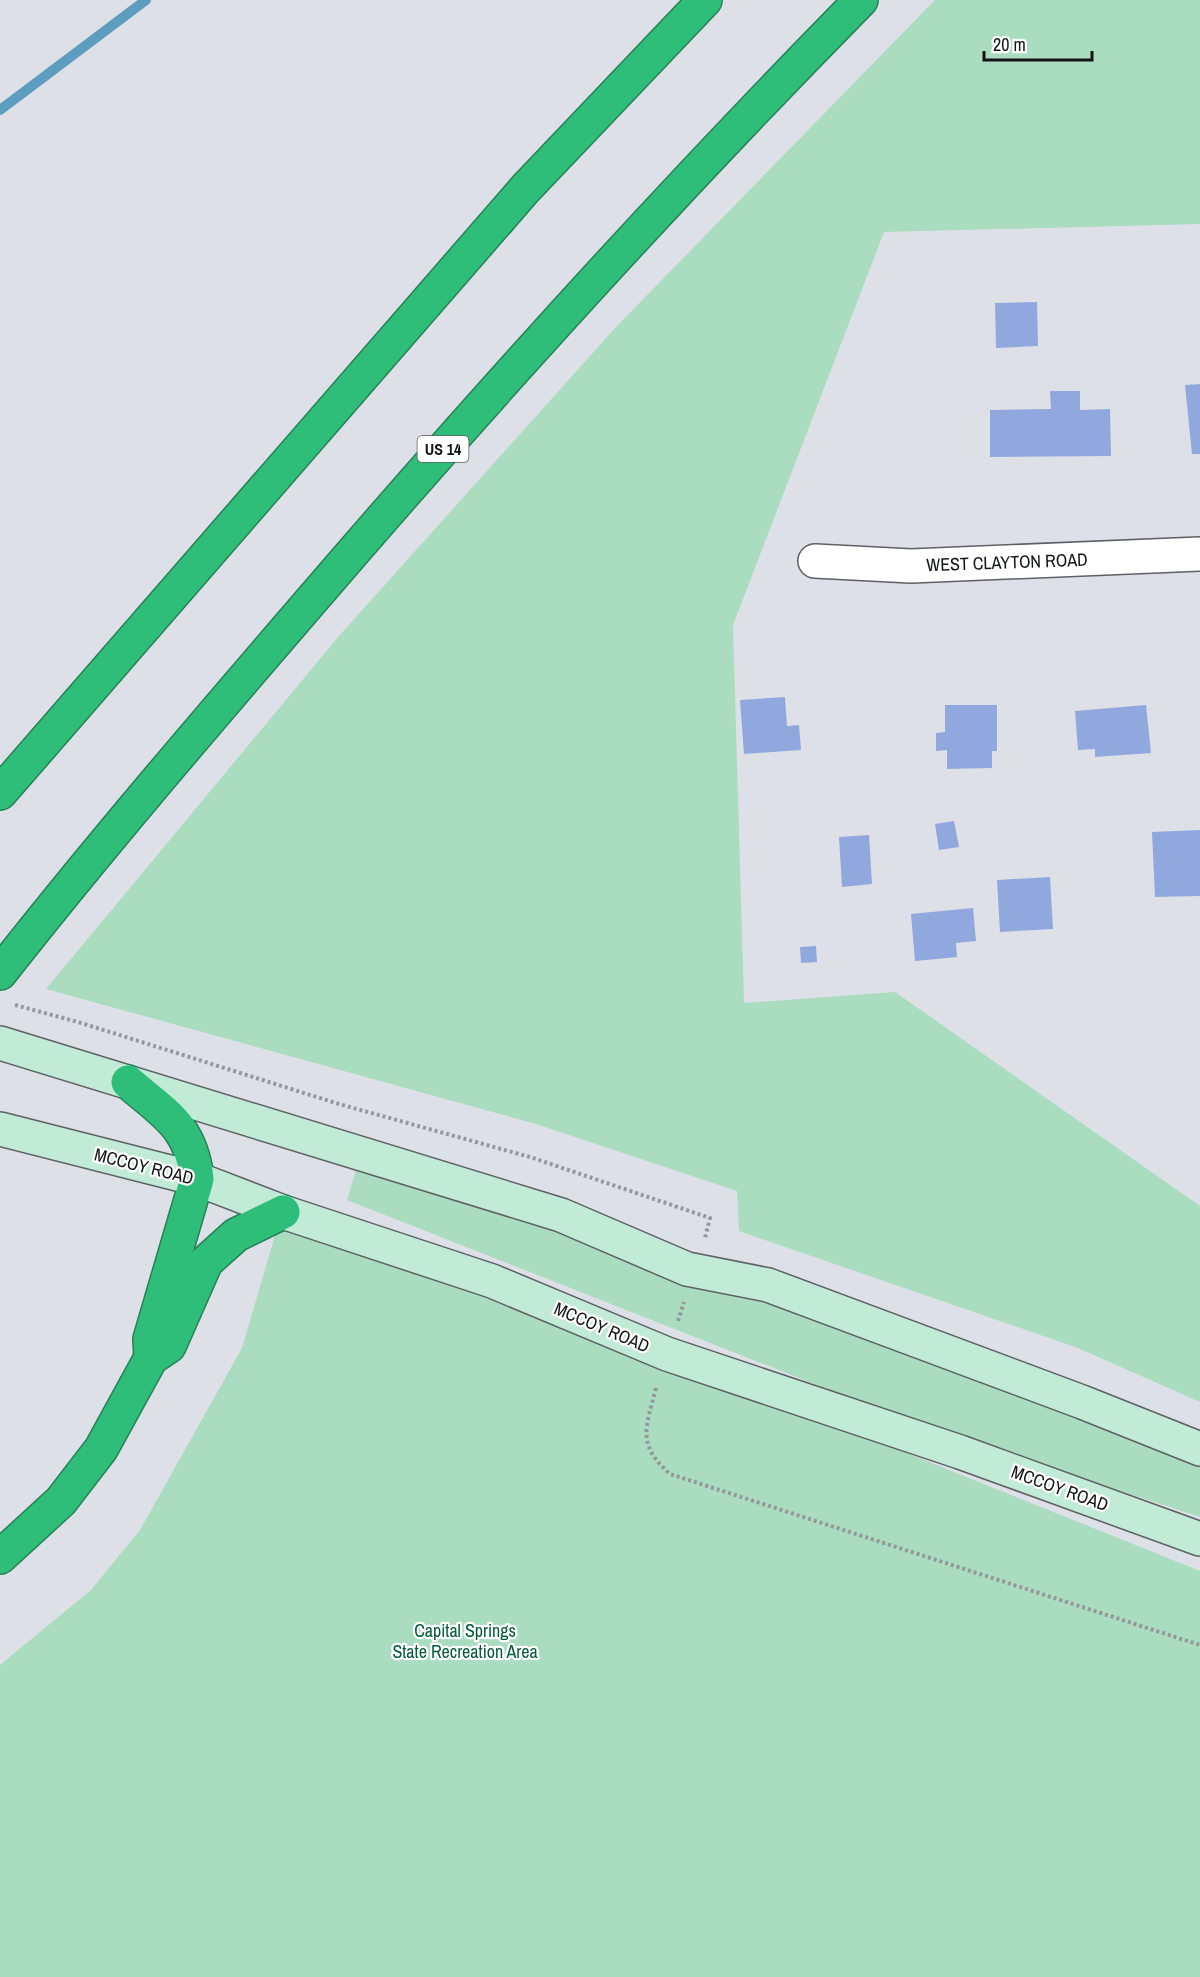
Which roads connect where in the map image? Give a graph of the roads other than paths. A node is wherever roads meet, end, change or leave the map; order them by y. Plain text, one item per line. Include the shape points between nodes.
1 (705, 0) edge
2 (861, 0) edge
3 (1200, 555) edge
4 (814, 561) dead end
5 (0, 794) edge
6 (0, 973) edge
7 (0, 1043) edge
8 (128, 1082) junction
9 (0, 1130) edge
10 (197, 1179) junction
11 (283, 1212) junction
12 (151, 1358) junction
13 (1200, 1449) edge
14 (1200, 1539) edge
15 (0, 1557) edge

1 - 5 highway via 526,188
2 - 6 highway, US 14 via 542,338 411,484 204,724
3 - 4 street, WEST CLAYTON ROAD via 911,566
7 - 8 street
8 - 10 highway via 179,1126 194,1155
8 - 13 street via 561,1215 687,1269 768,1285
9 - 10 street, MCCOY ROAD
10 - 11 street, MCCOY ROAD
10 - 12 highway via 150,1339
11 - 12 highway via 236,1235 206,1262 169,1346
11 - 14 street, MCCOY ROAD via 492,1281 667,1354 960,1452
12 - 15 highway via 94,1457 61,1501

